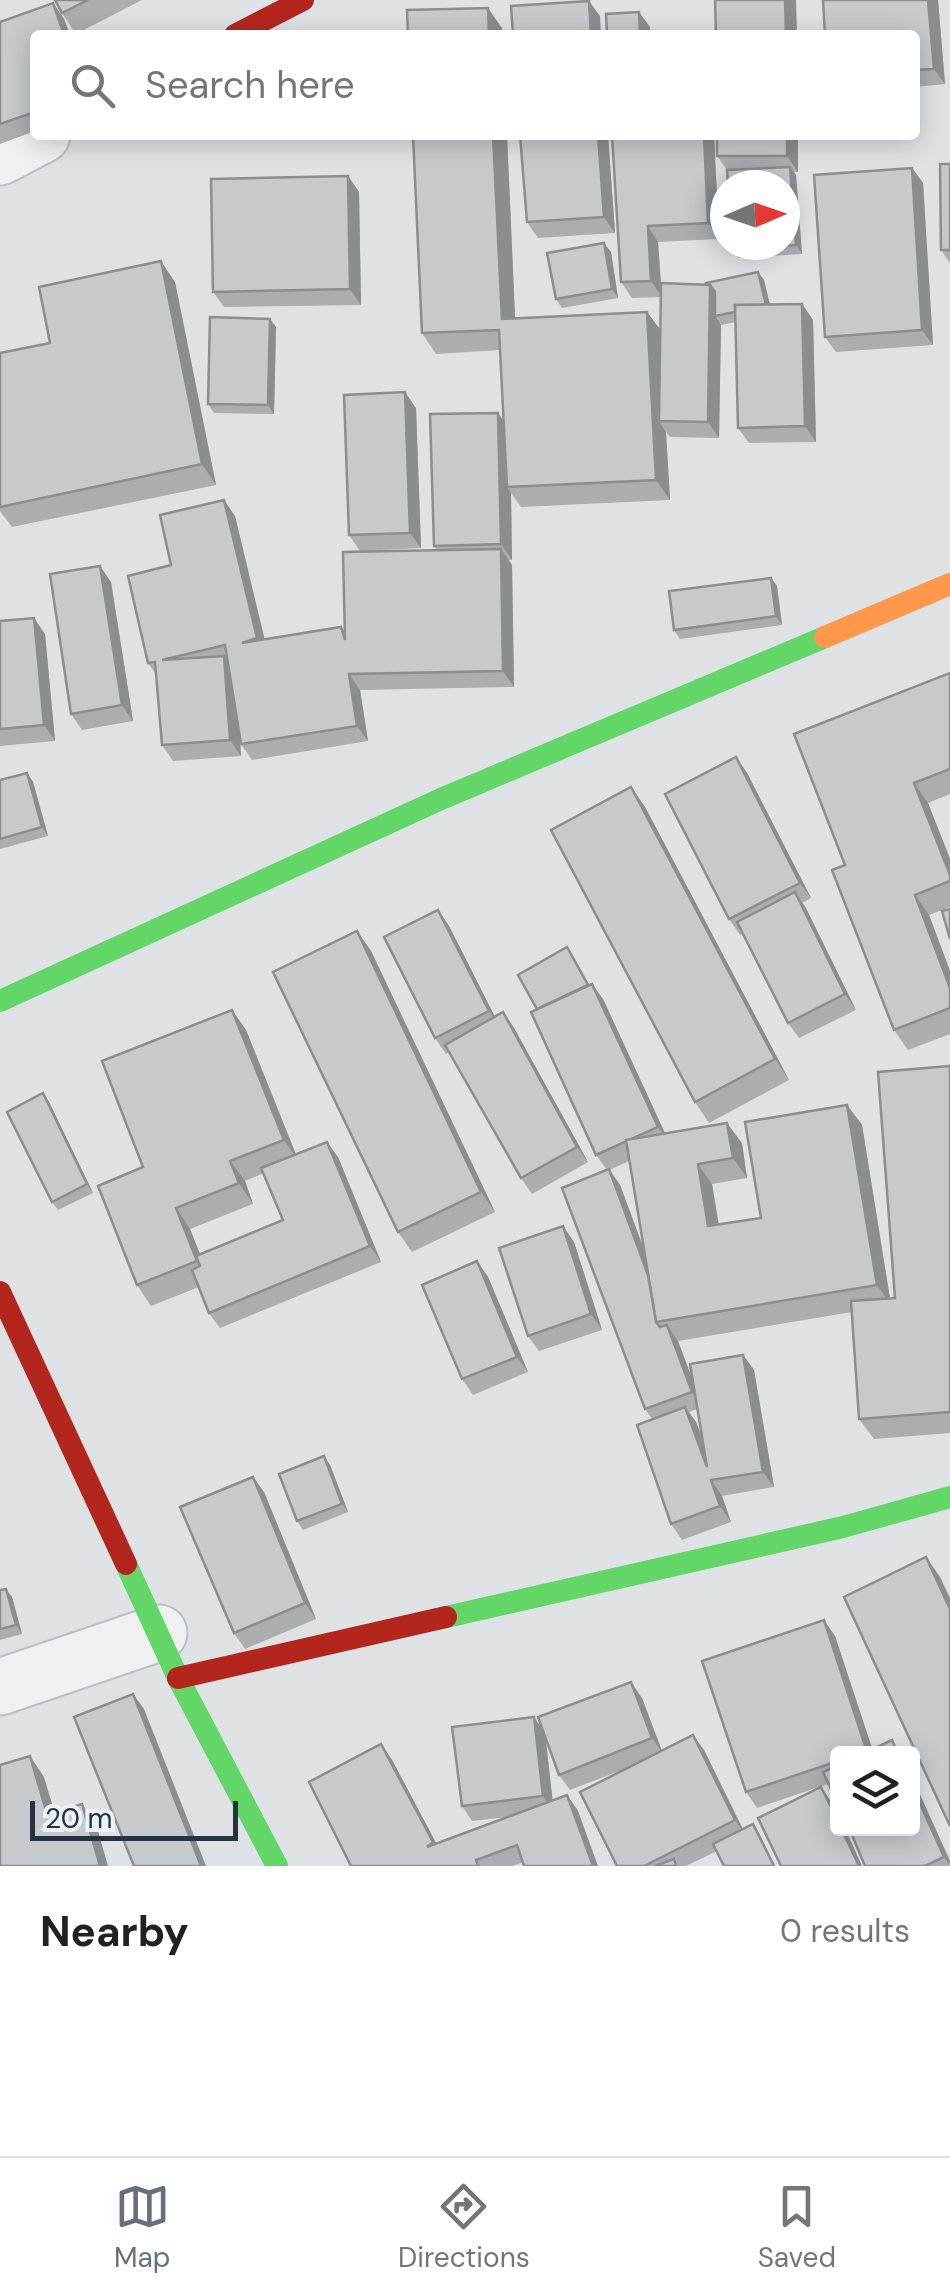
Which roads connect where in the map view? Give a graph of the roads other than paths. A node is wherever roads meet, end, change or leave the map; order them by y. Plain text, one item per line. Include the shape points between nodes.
1 (303, 0) edge
2 (246, 30) edge
3 (32, 140) edge
4 (0, 156) edge
5 (950, 584) edge
6 (0, 1001) edge
7 (0, 1292) edge
8 (950, 1497) edge
9 (169, 1656) junction
10 (0, 1687) edge
11 (277, 1866) edge

1 - 2 street
3 - 4 street
5 - 6 street via 442,799
7 - 9 street
8 - 9 street via 824,1532
9 - 10 street
9 - 11 street

